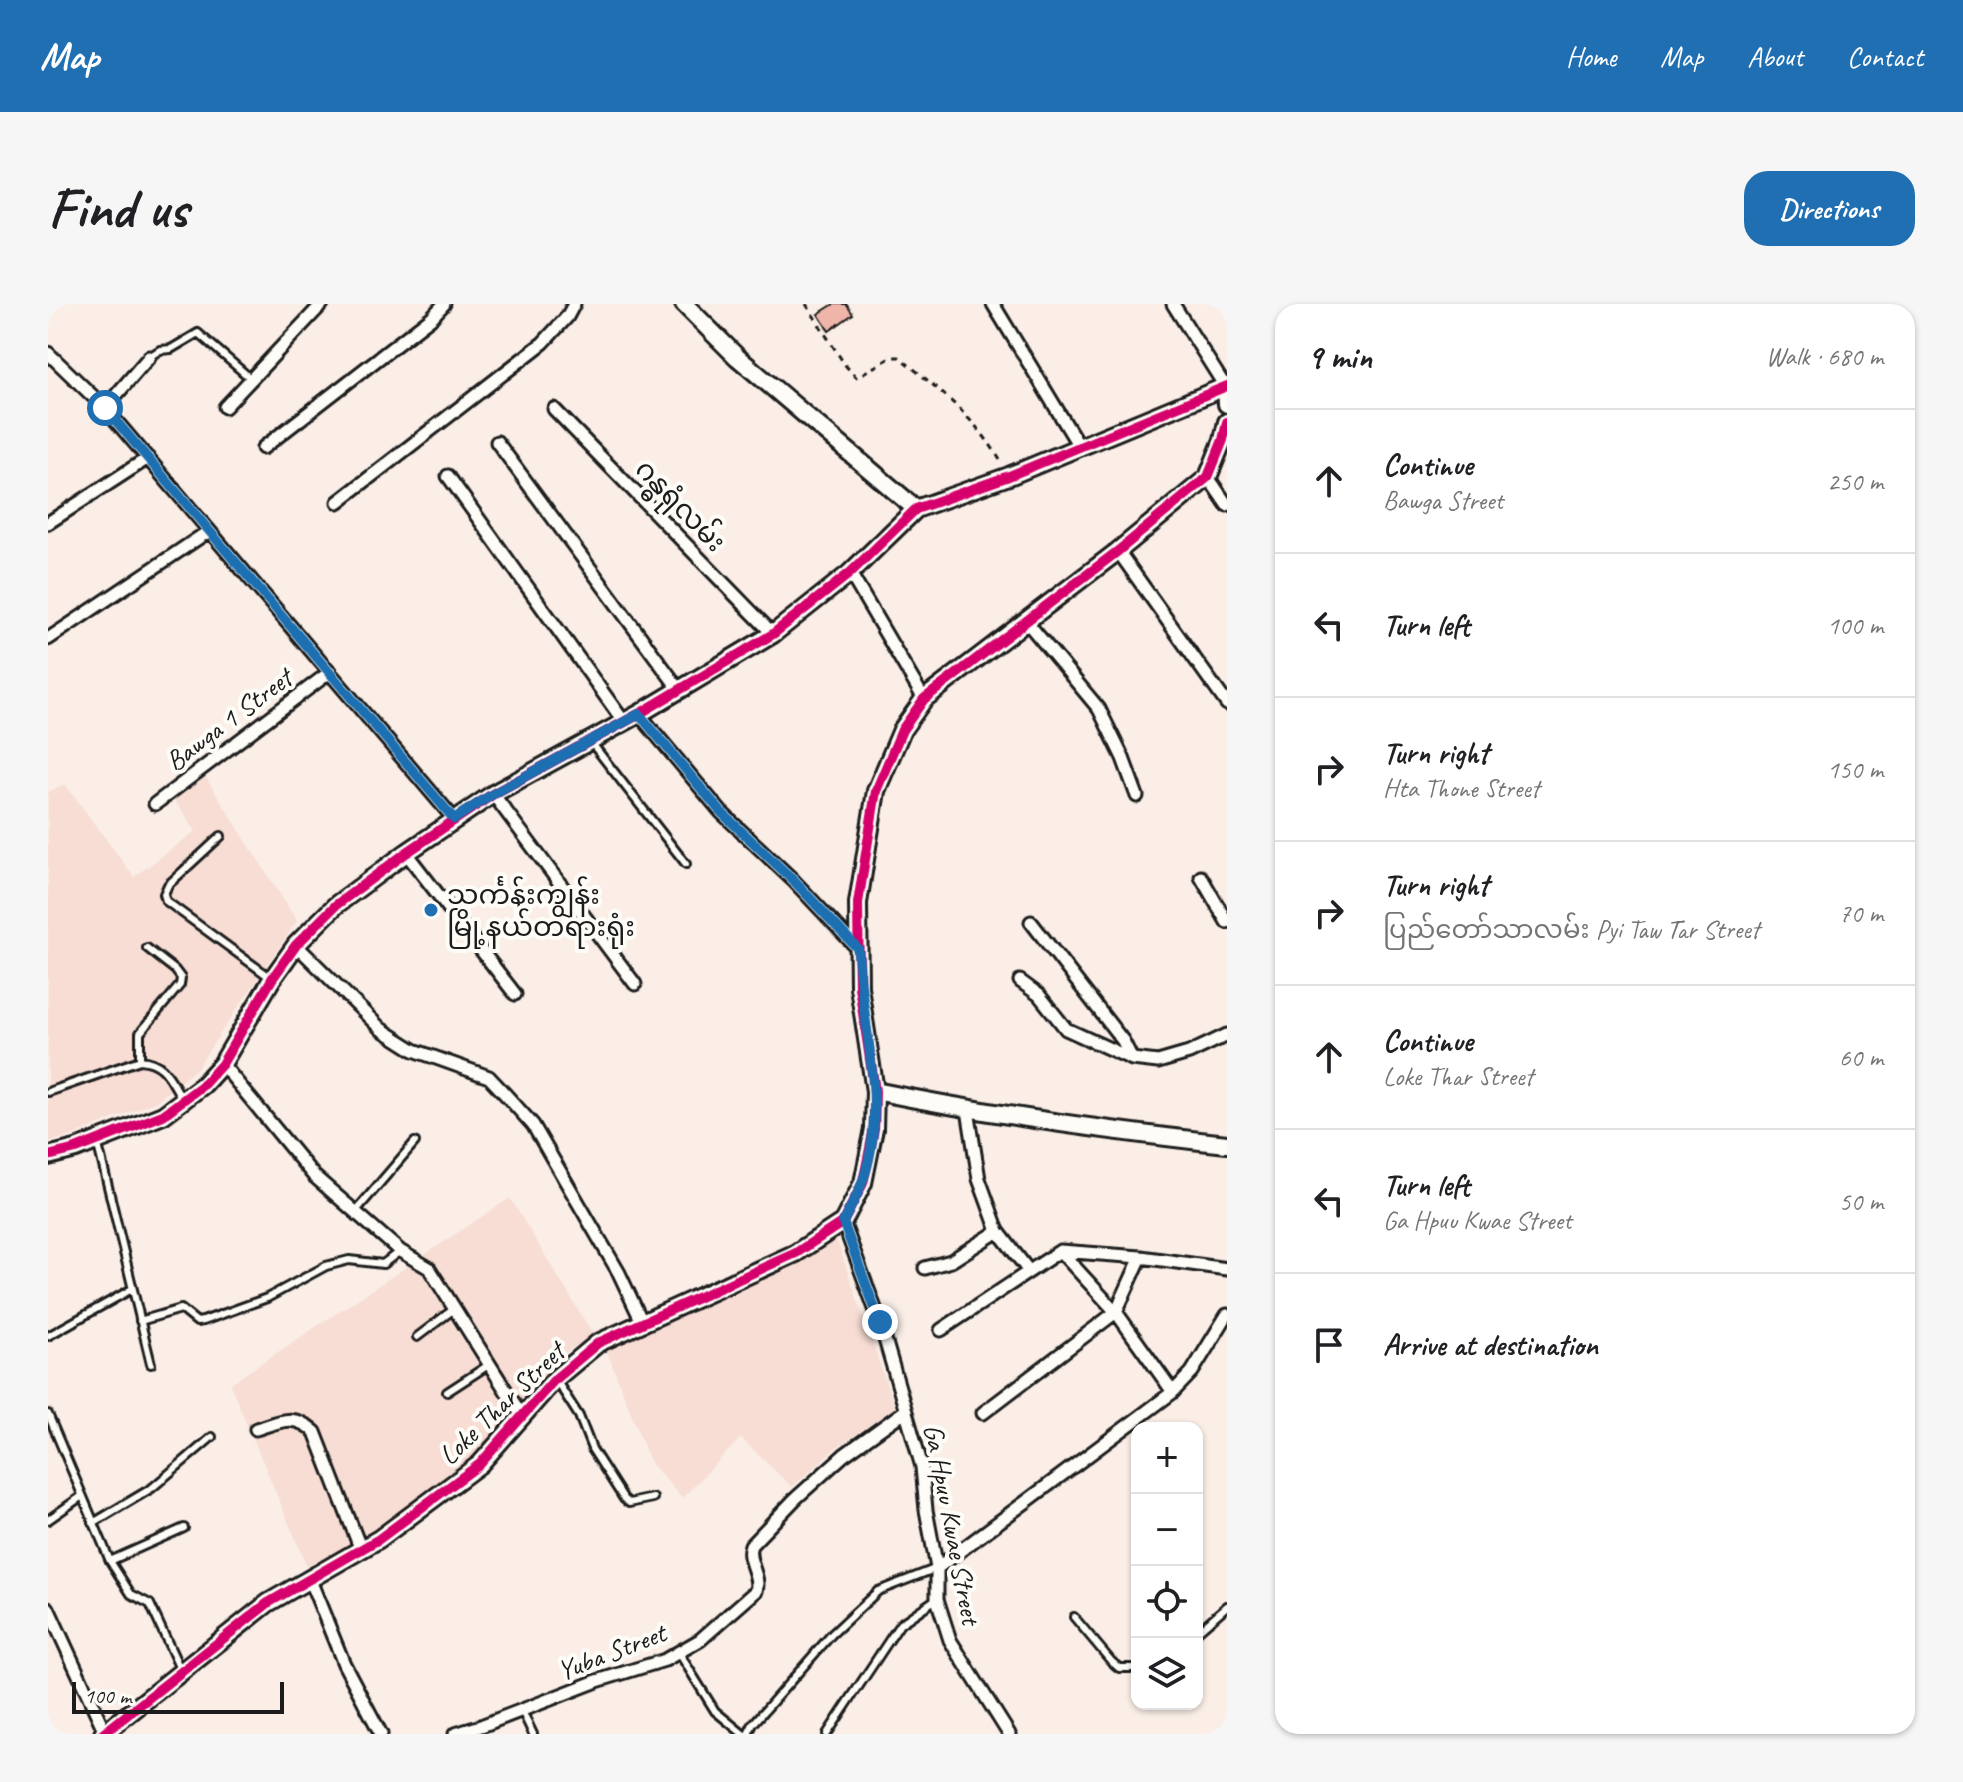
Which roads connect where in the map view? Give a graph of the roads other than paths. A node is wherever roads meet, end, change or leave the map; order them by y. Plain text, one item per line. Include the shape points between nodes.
1 (322, 304) edge
2 (444, 304) edge
3 (574, 304) edge
4 (684, 304) edge
5 (993, 304) edge
6 (1173, 304) edge
7 (48, 353) edge
8 (149, 357) joint
9 (250, 378) junction
10 (1227, 393) edge
11 (225, 407) dead end
12 (105, 408) junction
13 (554, 409) dead end
14 (1227, 422) edge
15 (497, 442) dead end
16 (1079, 446) junction
17 (263, 448) dead end
18 (148, 458) junction
19 (448, 476) dead end
20 (1208, 477) junction
21 (338, 502) dead end
22 (1227, 505) edge
23 (916, 509) junction
24 (48, 523) edge
25 (209, 531) junction
26 (1118, 551) junction
27 (850, 573) junction
28 (1026, 621) junction
29 (773, 634) junction
30 (48, 639) edge
31 (330, 672) junction
32 (679, 689) junction
33 (924, 699) junction
34 (1227, 704) edge
35 (639, 714) junction
36 (624, 722) junction
37 (590, 741) junction
38 (493, 794) junction
39 (1137, 796) dead end
40 (155, 804) dead end
41 (454, 819) junction
42 (221, 836) dead end
43 (406, 853) junction
44 (686, 864) dead end
45 (1201, 877) dead end
46 (1031, 922) dead end
47 (1227, 922) edge
48 (296, 945) junction
49 (147, 948) dead end
50 (858, 949) junction
51 (272, 979) junction
52 (1020, 981) dead end
53 (635, 984) dead end
54 (515, 994) dead end
55 (1227, 1035) edge
56 (1132, 1059) junction
57 (140, 1060) junction
58 (222, 1064) junction
59 (875, 1091) junction
60 (48, 1092) edge
61 (183, 1100) junction
62 (968, 1110) junction
63 (97, 1141) junction
64 (415, 1142) dead end
65 (1227, 1144) edge
66 (48, 1156) edge
67 (355, 1212) junction
68 (843, 1222) junction
69 (998, 1231) junction
70 (400, 1251) junction
71 (1060, 1251) junction
72 (1141, 1257) junction
73 (925, 1268) dead end
74 (1227, 1269) edge
75 (1028, 1270) junction
76 (132, 1289) junction
77 (454, 1309) junction
78 (1116, 1312) junction
79 (1227, 1315) edge
80 (140, 1321) junction
81 (643, 1324) junction
82 (941, 1330) dead end
83 (48, 1336) edge
84 (417, 1337) dead end
85 (151, 1364) dead end
86 (490, 1364) junction
87 (555, 1379) junction
88 (447, 1392) dead end
89 (1173, 1392) junction
90 (905, 1411) junction
91 (983, 1413) dead end
92 (48, 1414) edge
93 (522, 1416) junction
94 (256, 1429) dead end
95 (212, 1437) dead end
96 (82, 1496) junction
97 (653, 1498) dead end
98 (48, 1520) edge
99 (93, 1523) junction
100 (184, 1528) dead end
101 (361, 1550) junction
102 (110, 1561) junction
103 (937, 1568) junction
104 (310, 1580) junction
105 (937, 1599) junction
106 (1227, 1606) edge
107 (48, 1608) edge
108 (1074, 1617) dead end
109 (1203, 1627) edge
110 (678, 1652) junction
111 (1131, 1668) edge
112 (181, 1673) junction
113 (522, 1711) junction
114 (1003, 1732) edge
115 (104, 1733) edge
116 (381, 1734) edge
117 (455, 1734) edge
118 (533, 1734) edge
119 (745, 1734) edge
120 (827, 1734) edge

1 - 9 street
2 - 17 street
3 - 21 street via 543,343
4 - 23 street via 737,357
5 - 16 street
6 - 10 street
7 - 12 street
8 - 9 lane via 196,332
8 - 12 street
9 - 11 street
10 - 16 street
12 - 18 street
13 - 29 street, ဂန္ဓရုံလမ်း
14 - 20 street
15 - 32 street
16 - 23 street
18 - 24 street
18 - 25 street
19 - 36 street
20 - 22 street
20 - 26 street, Loke Thar Street
23 - 27 street
25 - 30 street
25 - 31 street
26 - 28 street, Loke Thar Street
26 - 34 street
27 - 29 street
27 - 33 street
28 - 33 street, Loke Thar Street
28 - 39 street via 1099,709
29 - 32 street
31 - 40 street, Bawga 1 Street
31 - 41 street
32 - 35 street
33 - 50 street, Loke Thar Street via 902,730 876,791 858,903
35 - 36 street
35 - 50 street via 721,812
36 - 37 street
37 - 38 street
37 - 44 lane
38 - 41 street
38 - 53 street
41 - 43 street
42 - 51 lane via 168,885 166,901
43 - 48 street via 336,905
43 - 54 street
45 - 47 street
46 - 56 street
48 - 51 street
48 - 81 street via 381,1029 414,1050 489,1077 505,1094 533,1125
49 - 57 lane via 181,978 140,1033
50 - 59 street, Loke Thar Street
51 - 58 street
52 - 56 street via 1039,995 1066,1029
55 - 56 street via 1158,1062
57 - 60 lane
57 - 61 lane via 161,1066
58 - 61 street
58 - 67 street via 314,1176
59 - 62 street
59 - 68 street, Loke Thar Street via 863,1183
61 - 63 street via 163,1115
62 - 65 street
62 - 69 street via 979,1179
63 - 66 street
63 - 76 lane
64 - 67 lane
67 - 70 street
68 - 81 street, Loke Thar Street via 796,1253
68 - 90 street, Ga Hpuu Kwae Street
69 - 73 street via 951,1261
69 - 75 street
70 - 77 street via 429,1268
70 - 80 lane via 383,1264 349,1260 326,1266 267,1298 203,1321 181,1309
71 - 72 street
71 - 75 street
71 - 78 street
72 - 74 street
72 - 78 street
75 - 82 street
76 - 80 lane
76 - 83 lane
77 - 84 lane
77 - 86 street
78 - 89 street
78 - 91 street
79 - 89 street via 1192,1372
80 - 85 lane
81 - 87 street, Loke Thar Street via 598,1343
86 - 88 lane
86 - 93 street
87 - 93 street, Loke Thar Street
87 - 97 lane via 624,1499 629,1503
89 - 103 street
90 - 103 street, Ga Hpuu Kwae Street via 922,1467
90 - 110 street, Yuba Street via 844,1455 751,1545 748,1552 759,1581 756,1591 700,1640
92 - 96 lane
93 - 101 street, Loke Thar Street via 480,1464
94 - 101 street via 286,1419 303,1421 315,1432
95 - 99 lane via 152,1488
96 - 98 lane
96 - 99 lane
99 - 102 lane
100 - 102 lane
101 - 104 street, Loke Thar Street
102 - 112 lane via 131,1594 150,1604
103 - 105 street, Ga Hpuu Kwae Street
103 - 119 lane via 878,1591 832,1634
104 - 112 street, Loke Thar Street via 268,1603
104 - 116 street via 344,1664
105 - 114 street, Ga Hpuu Kwae Street via 950,1640
105 - 120 lane via 900,1624
106 - 109 lane
107 - 115 street
108 - 111 lane via 1119,1668
110 - 113 street, Yuba Street
110 - 119 lane via 715,1711
112 - 115 street, Loke Thar Street
113 - 117 street, Yuba Street
113 - 118 lane

